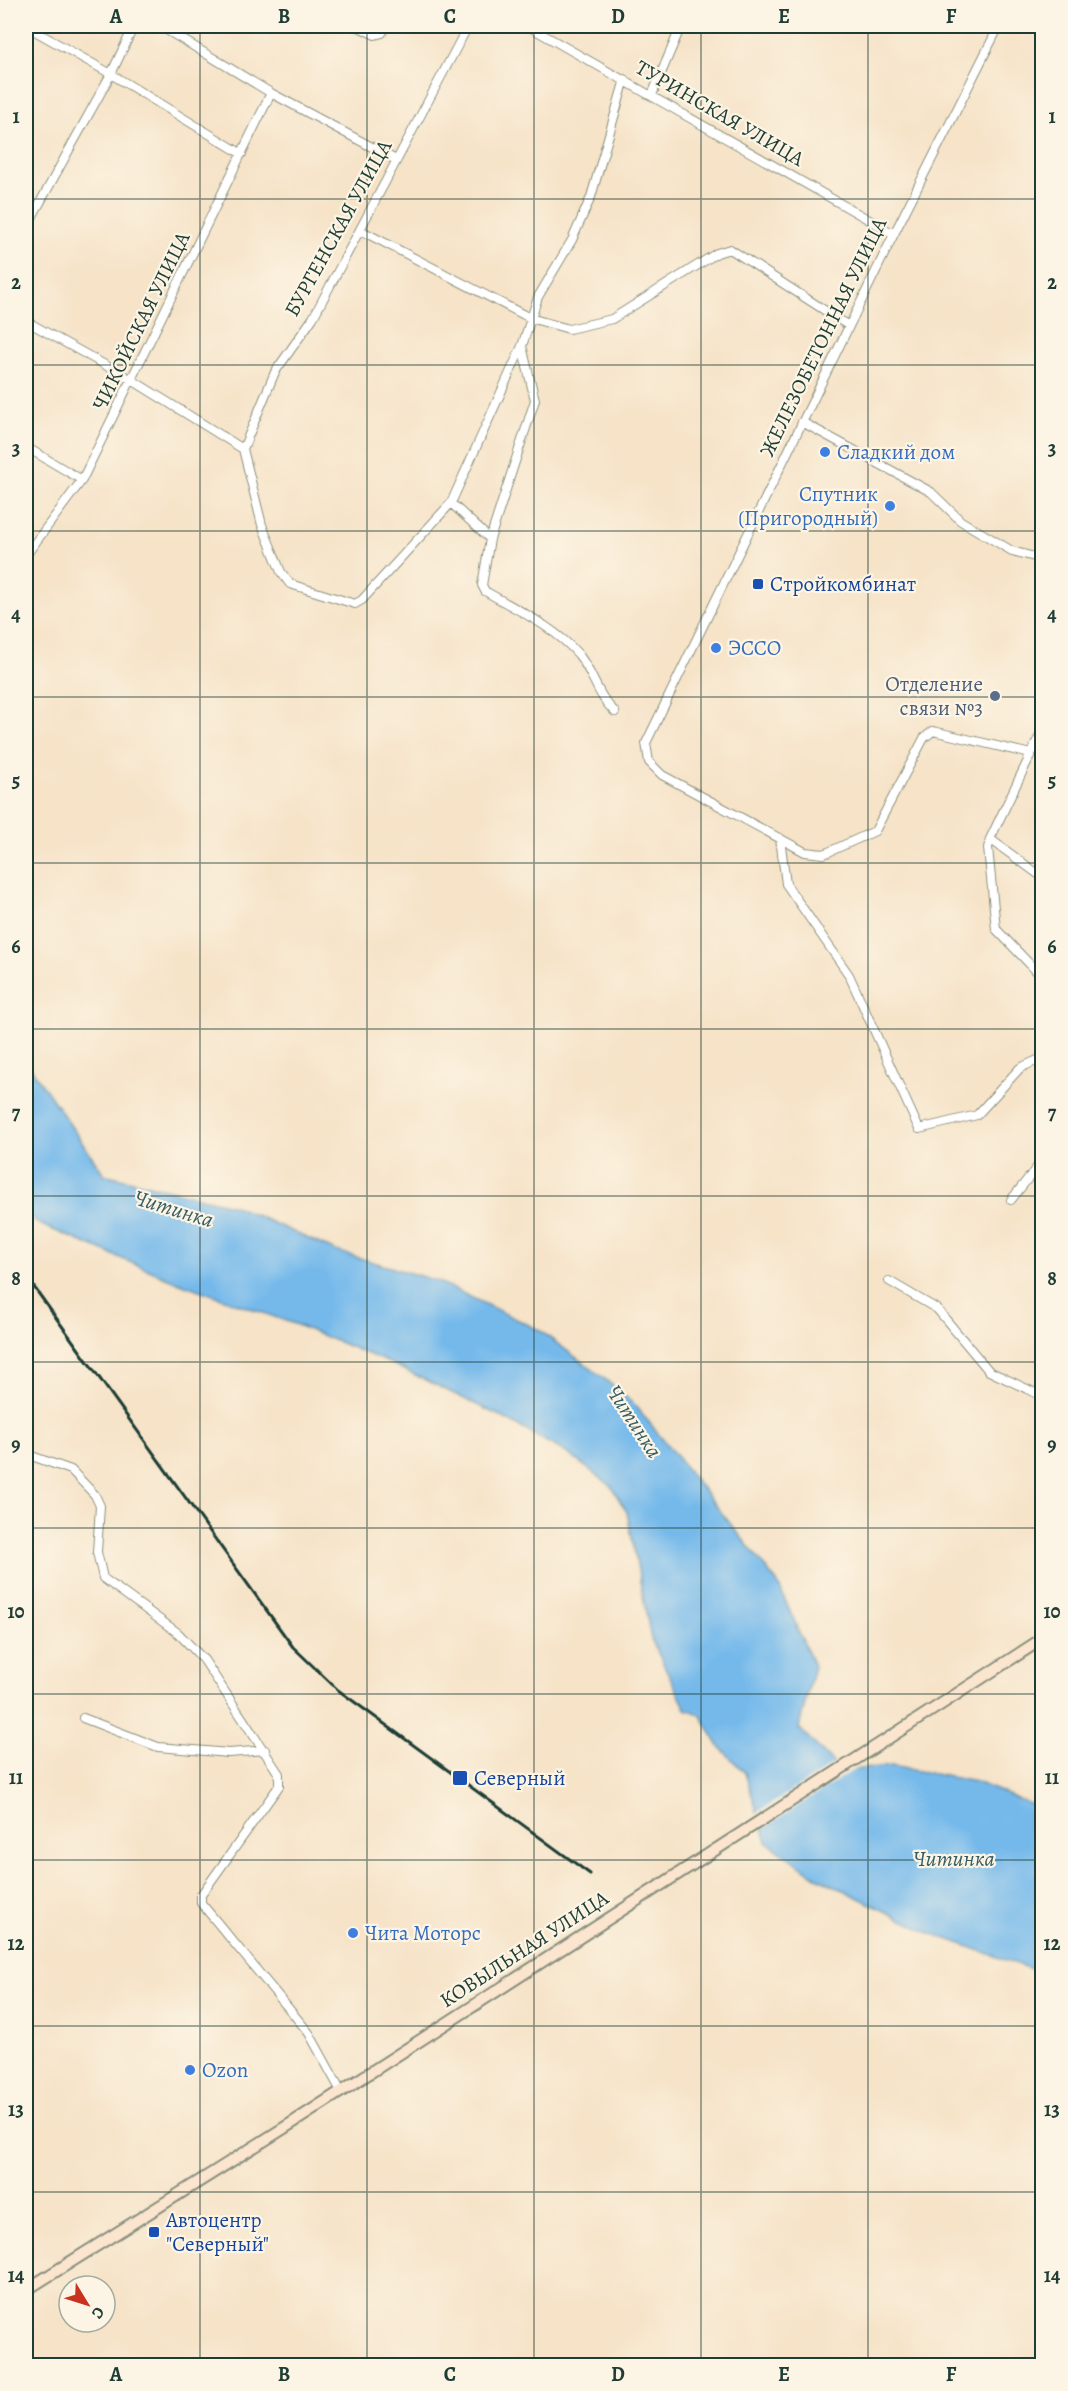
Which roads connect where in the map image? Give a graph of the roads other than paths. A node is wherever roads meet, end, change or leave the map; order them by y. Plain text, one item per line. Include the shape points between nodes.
1 (26, 26) edge
2 (134, 26) edge
3 (159, 26) edge
4 (357, 26) edge
5 (386, 26) edge
6 (468, 26) edge
7 (528, 26) edge
8 (681, 26) edge
9 (999, 26) edge
10 (111, 74) junction
11 (625, 79) junction
12 (271, 93) junction
13 (652, 95) junction
14 (242, 154) junction
15 (396, 160) junction
16 (26, 228) edge
17 (360, 230) junction
18 (894, 234) junction
19 (530, 318) junction
20 (26, 321) edge
21 (849, 326) junction
22 (522, 346) junction
23 (132, 380) junction
24 (802, 422) junction
25 (26, 447) edge
26 (243, 449) junction
27 (82, 480) junction
28 (451, 503) junction
29 (490, 540) junction
30 (26, 555) edge
31 (1042, 560) edge
32 (615, 712) dead end
33 (1042, 731) edge
34 (1031, 754) junction
35 (780, 838) junction
36 (990, 839) junction
37 (1042, 873) edge
38 (1042, 977) edge
39 (1042, 1058) edge
40 (1042, 1161) edge
41 (1011, 1200) dead end
42 (889, 1281) dead end
43 (1042, 1395) edge
44 (26, 1454) edge
45 (1042, 1639) edge
46 (83, 1718) dead end
47 (265, 1750) junction
48 (341, 2091) junction
49 (26, 2290) edge

1 - 10 street
2 - 10 street
3 - 12 street
4 - 5 street via 379,35
6 - 15 street, БУРГЕНСКАЯ УЛИЦА
7 - 11 street, ТУРИНСКАЯ УЛИЦА
8 - 13 street
9 - 18 street, ЖЕЛЕЗОБЕТОННАЯ УЛИЦА
10 - 14 street
10 - 16 street
11 - 13 street, ТУРИНСКАЯ УЛИЦА
11 - 19 street via 591,197
12 - 14 street, ЧИКОЙСКАЯ УЛИЦА
12 - 15 street
13 - 18 street, ТУРИНСКАЯ УЛИЦА
14 - 23 street, ЧИКОЙСКАЯ УЛИЦА
15 - 17 street, БУРГЕНСКАЯ УЛИЦА
17 - 19 street
17 - 26 street, БУРГЕНСКАЯ УЛИЦА via 313,318 274,372
18 - 21 street, ЖЕЛЕЗОБЕТОННАЯ УЛИЦА
19 - 21 street via 568,329 612,320 717,253 730,249
19 - 22 street
20 - 23 street
21 - 24 street, ЖЕЛЕЗОБЕТОННАЯ УЛИЦА
22 - 28 street
22 - 29 street via 535,400
23 - 26 street
23 - 27 street, ЧИКОЙСКАЯ УЛИЦА
24 - 31 street via 931,492 961,520 1012,551
24 - 35 street, ЖЕЛЕЗОБЕТОННАЯ УЛИЦА via 646,743 649,762 662,775
25 - 27 street
26 - 28 street via 262,525 280,573 290,584 355,604
27 - 30 street, ЧИКОЙСКАЯ УЛИЦА
28 - 29 street
29 - 32 street via 481,578 485,591 563,640 591,670 601,696
33 - 34 street
34 - 35 street, ЖЕЛЕЗОБЕТОННАЯ УЛИЦА via 933,731 924,738 875,831 824,854 805,852
34 - 36 street
35 - 39 street via 786,884 849,975 919,1129 977,1115 1020,1068
36 - 37 street via 1038,874
36 - 38 street via 996,929
40 - 41 street
42 - 43 street via 937,1309 989,1371
44 - 47 street via 71,1470 95,1495 100,1506 97,1552 103,1578 178,1634 198,1654
45 - 48 main road, КОВЫЛЬНАЯ УЛИЦА
46 - 47 street via 158,1747 229,1753
47 - 48 street via 279,1774 279,1786 201,1895 201,1903 309,2033
48 - 49 main road, КОВЫЛЬНАЯ УЛИЦА

